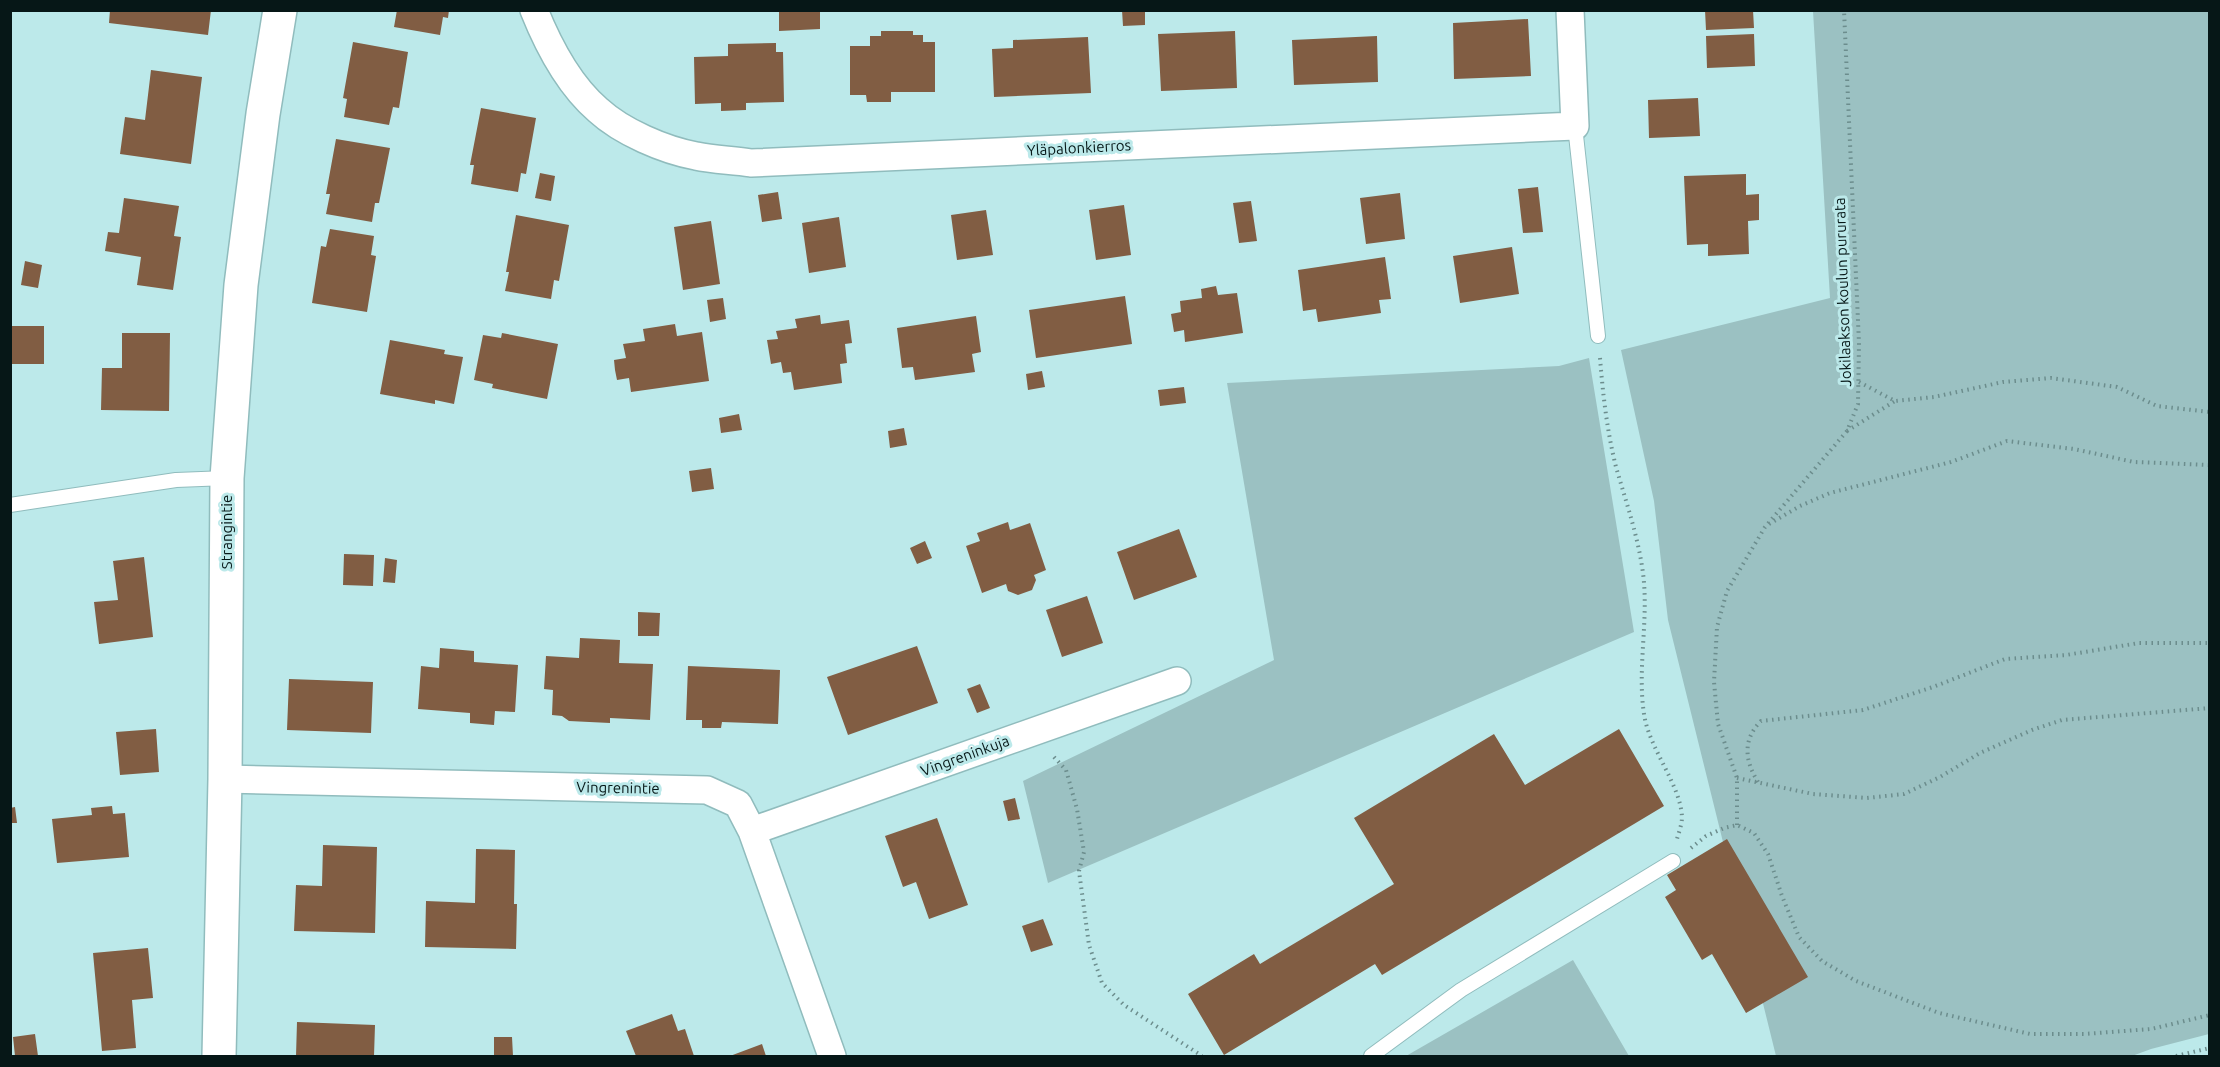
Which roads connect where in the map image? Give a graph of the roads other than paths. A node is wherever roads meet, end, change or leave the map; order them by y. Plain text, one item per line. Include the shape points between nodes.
1 (280, 10) edge
2 (534, 10) edge
3 (1570, 10) edge
4 (1575, 126) junction
5 (1598, 336) road end
6 (227, 478) junction
7 (10, 505) edge
8 (1178, 681) dead end
9 (225, 779) junction
10 (752, 831) junction
11 (1673, 861) road end
12 (219, 1056) edge
13 (832, 1056) edge
14 (1371, 1056) edge

1 - 6 street, Strangintie via 241,285
2 - 4 street, Yläpalonkierros via 553,53 597,110 633,134 667,148 751,163
3 - 4 street
4 - 5 lane
6 - 7 lane via 176,480
6 - 9 street, Strangintie
8 - 10 street, Vingreninkuja
9 - 10 street, Vingrenintie via 707,790 738,804
9 - 12 street, Strangintie
10 - 13 street, Vingrenintie
11 - 14 lane via 1461,990

